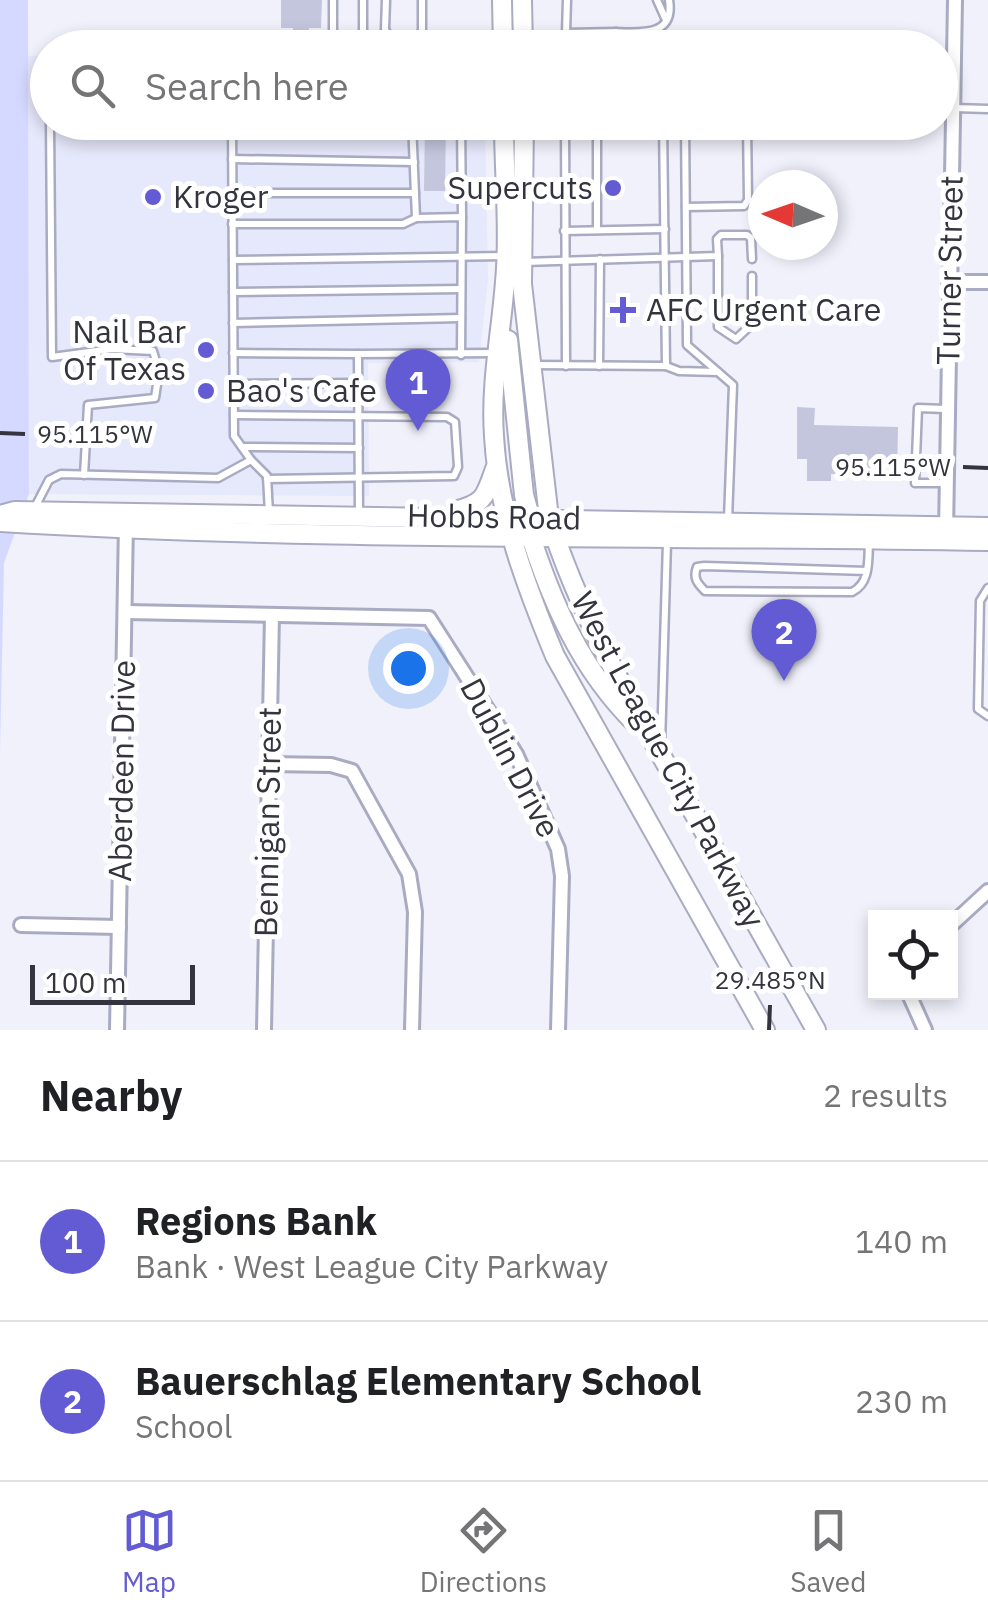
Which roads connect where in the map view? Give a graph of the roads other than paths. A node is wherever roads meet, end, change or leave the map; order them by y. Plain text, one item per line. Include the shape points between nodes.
1 (333, 0) edge
2 (363, 0) edge
3 (386, 0) edge
4 (422, 0) edge
5 (502, 0) edge
6 (522, 0) edge
7 (566, 0) edge
8 (656, 0) edge
9 (669, 0) edge
10 (955, 0) edge
11 (666, 20) junction
12 (333, 30) edge
13 (363, 30) edge
14 (386, 30) edge
15 (422, 30) edge
16 (502, 30) edge
17 (523, 30) edge
18 (566, 30) edge
19 (659, 30) edge
20 (954, 30) edge
21 (958, 108) edge
22 (988, 109) edge
23 (50, 140) edge
24 (232, 140) edge
25 (413, 140) edge
26 (461, 140) edge
27 (505, 140) edge
28 (522, 140) edge
29 (565, 140) edge
30 (597, 140) edge
31 (664, 140) edge
32 (685, 140) edge
33 (747, 140) edge
34 (952, 140) edge
35 (232, 159) junction
36 (414, 162) junction
37 (232, 193) junction
38 (415, 193) junction
39 (686, 207) junction
40 (462, 217) junction
41 (416, 218) junction
42 (232, 224) junction
43 (665, 229) junction
44 (597, 230) junction
45 (564, 231) junction
46 (748, 236) edge
47 (718, 256) junction
48 (462, 257) junction
49 (564, 259) junction
50 (600, 259) junction
51 (686, 259) junction
52 (233, 260) junction
53 (666, 260) junction
54 (512, 261) junction
55 (752, 276) dead end
56 (949, 282) junction
57 (988, 282) edge
58 (461, 289) junction
59 (233, 292) junction
60 (461, 318) junction
61 (233, 323) junction
62 (234, 353) junction
63 (498, 353) junction
64 (358, 354) junction
65 (461, 355) junction
66 (532, 365) junction
67 (566, 366) junction
68 (599, 366) junction
69 (666, 366) junction
70 (718, 372) junction
71 (234, 384) junction
72 (358, 384) junction
73 (947, 410) junction
74 (234, 415) junction
75 (358, 415) junction
76 (242, 446) junction
77 (358, 448) junction
78 (251, 460) junction
79 (497, 464) junction
80 (84, 474) junction
81 (358, 478) junction
82 (267, 479) junction
83 (946, 483) junction
84 (32, 511) junction
85 (269, 514) junction
86 (359, 515) junction
87 (436, 516) junction
88 (528, 517) junction
89 (0, 518) edge
90 (126, 521) junction
91 (728, 521) junction
92 (988, 527) edge
93 (667, 529) junction
94 (869, 532) junction
95 (946, 533) junction
96 (527, 538) junction
97 (556, 538) junction
98 (988, 541) edge
99 (867, 571) junction
100 (988, 588) edge
101 (126, 612) junction
102 (272, 615) junction
103 (988, 716) edge
104 (658, 751) junction
105 (270, 764) junction
106 (988, 892) edge
107 (958, 919) edge
108 (21, 925) dead end
109 (118, 927) junction
110 (912, 1000) edge
111 (116, 1030) edge
112 (264, 1030) edge
113 (412, 1030) edge
114 (558, 1030) edge
115 (765, 1030) edge
116 (816, 1030) edge
117 (926, 1030) edge

1 - 12 lane
2 - 13 lane
3 - 14 lane
4 - 15 lane
5 - 16 main road
6 - 17 main road
7 - 18 lane
8 - 11 lane
9 - 11 lane
10 - 20 street, Turner Street
11 - 19 lane
21 - 22 lane
23 - 80 lane via 52,357 152,351 158,371 155,398 88,405
24 - 35 lane
25 - 36 lane
26 - 40 lane
27 - 54 main road, West League City Parkway
28 - 54 main road, West League City Parkway
29 - 45 lane
30 - 44 lane
31 - 43 lane
32 - 39 lane
33 - 39 lane via 744,206
34 - 56 street, Turner Street
35 - 36 lane
35 - 37 lane
36 - 38 lane
37 - 38 lane
37 - 42 lane
38 - 41 lane
39 - 51 lane
40 - 41 lane
40 - 48 lane
41 - 42 lane via 403,224
42 - 52 lane
43 - 44 lane
43 - 53 lane
44 - 45 lane
45 - 49 lane
46 - 47 lane via 721,234
47 - 51 lane
47 - 55 lane via 718,327 736,339 752,324
48 - 52 lane
48 - 54 lane
48 - 58 lane
49 - 50 lane
49 - 54 lane
49 - 67 lane
50 - 53 lane
50 - 68 lane
51 - 53 lane
51 - 70 lane via 687,345
52 - 59 lane
53 - 69 lane
54 - 63 main road, West League City Parkway
54 - 66 main road, West League City Parkway
54 - 88 main road via 512,383
56 - 57 street
56 - 73 street, Turner Street
58 - 59 lane
58 - 60 lane
59 - 61 lane
60 - 61 lane
60 - 65 lane
61 - 62 lane
62 - 64 lane
62 - 71 lane
63 - 65 lane
63 - 79 main road, West League City Parkway
64 - 65 lane
64 - 72 lane
66 - 67 lane
66 - 88 main road, West League City Parkway
67 - 68 lane
68 - 69 lane
69 - 70 lane
70 - 91 lane via 733,384
71 - 72 lane
71 - 74 lane
72 - 75 lane
73 - 83 street, Turner Street
73 - 83 lane via 918,408 914,483
74 - 75 lane
74 - 76 lane via 234,436
75 - 77 lane
75 - 81 lane via 451,418 458,467 450,476
76 - 77 lane
76 - 78 lane
77 - 81 lane
78 - 80 lane via 218,478
78 - 82 lane
79 - 87 main road via 478,504
79 - 88 main road, West League City Parkway
80 - 84 lane via 49,480
81 - 82 lane
81 - 86 lane
82 - 85 lane
83 - 95 street, Turner Street
84 - 89 main road, Hobbs Road
84 - 90 main road, Hobbs Road
85 - 86 main road, Hobbs Road
85 - 90 main road, Hobbs Road
86 - 87 main road, Hobbs Road
87 - 88 main road, Hobbs Road
88 - 93 main road, Hobbs Road
88 - 96 main road
88 - 97 main road, West League City Parkway
89 - 90 main road, Hobbs Road
90 - 96 main road, Hobbs Road
90 - 101 street, Aberdeen Drive
91 - 93 main road, Hobbs Road
91 - 94 main road, Hobbs Road
92 - 95 main road, Hobbs Road
93 - 94 main road, Hobbs Road
93 - 97 main road, Hobbs Road
93 - 104 lane
94 - 95 main road, Hobbs Road
94 - 99 lane
95 - 98 main road, Hobbs Road
96 - 97 main road, Hobbs Road
96 - 104 main road via 578,651
96 - 115 main road, West League City Parkway via 528,591 555,656
97 - 104 main road, West League City Parkway via 609,664
99 - 99 lane via 704,566 695,574 705,591 852,592
100 - 103 lane via 980,601 978,709
101 - 102 street, Dublin Drive
101 - 109 street, Aberdeen Drive
102 - 105 street, Bennigan Street
102 - 114 street, Dublin Drive via 428,618 516,754 558,850
104 - 116 main road, West League City Parkway
105 - 112 street, Bennigan Street
105 - 113 street via 352,771 409,874
106 - 107 street
108 - 109 street
109 - 111 street, Aberdeen Drive
110 - 117 street

